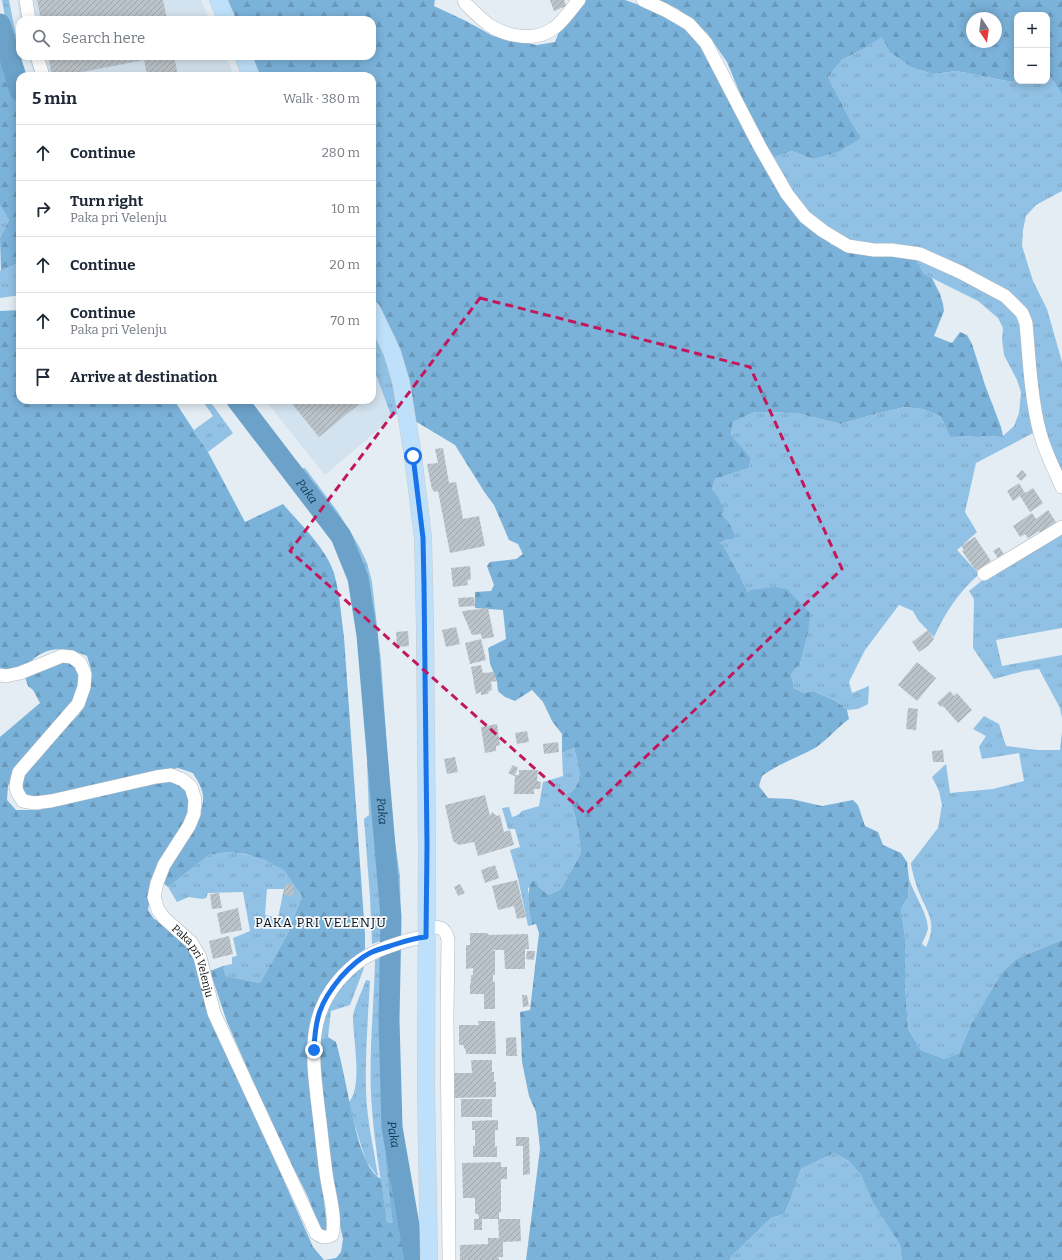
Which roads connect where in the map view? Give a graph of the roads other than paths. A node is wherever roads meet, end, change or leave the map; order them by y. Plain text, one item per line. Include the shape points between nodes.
1 (26, 0) edge
2 (218, 0) edge
3 (464, 0) edge
4 (578, 0) edge
5 (643, 0) edge
6 (28, 16) edge
7 (225, 16) edge
8 (38, 60) edge
9 (245, 60) edge
10 (43, 72) edge
11 (249, 72) edge
12 (376, 318) edge
13 (1062, 487) edge
14 (1062, 527) edge
15 (984, 574) dead end
16 (0, 675) edge
17 (426, 932) junction
18 (429, 1260) edge
19 (449, 1260) edge

1 - 6 street
2 - 7 main road
3 - 4 street via 490,25 523,36 542,35 555,28
5 - 13 street via 689,24 706,42 760,147 787,194 805,217 848,246 920,254 934,260 1005,296 1022,313 1026,323 1034,402 1040,432
8 - 10 street
9 - 11 main road
12 - 17 main road via 392,352 402,382 423,538
14 - 15 street
16 - 17 street, Paka pri Velenju via 20,673 62,656 72,657 80,663 85,674 78,704 19,772 15,783 16,792 23,801 34,804 171,775 191,787 195,800 194,814 164,865 154,897 156,904 164,918 191,942 200,957 214,1013 316,1233 321,1237 332,1235 334,1225 326,1173 314,1050 315,1030 321,1008 329,991 356,962 372,952
17 - 18 main road
17 - 19 street via 442,928 447,933 448,940

